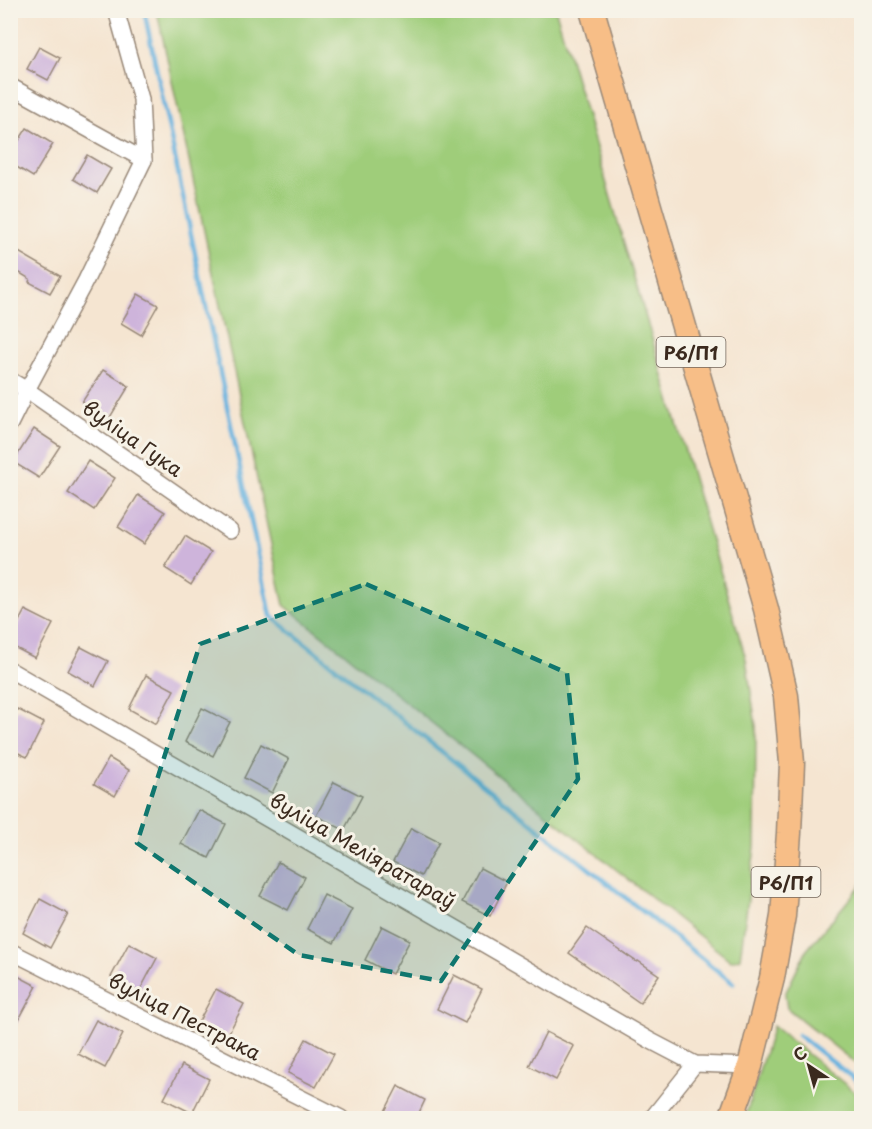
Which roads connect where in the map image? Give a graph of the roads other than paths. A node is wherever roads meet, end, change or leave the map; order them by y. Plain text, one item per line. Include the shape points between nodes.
1 (116, 10) edge
2 (592, 10) edge
3 (10, 87) edge
4 (144, 160) junction
5 (10, 380) edge
6 (27, 390) junction
7 (10, 424) edge
8 (230, 531) dead end
9 (10, 670) edge
10 (10, 951) edge
11 (695, 1064) junction
12 (750, 1066) junction
13 (341, 1119) edge
14 (652, 1119) edge
15 (731, 1119) edge

1 - 4 street via 141,99
2 - 12 main road, Р6/П1 via 762,598 786,696 792,763 783,916
3 - 4 street
4 - 6 street
5 - 6 street, вуліца Гука
6 - 7 street
6 - 8 street, вуліца Гука
9 - 11 street, вуліца Меліяратараў
10 - 13 street, вуліца Пестрака
11 - 12 street
11 - 14 street
12 - 15 main road, Р6/П1

